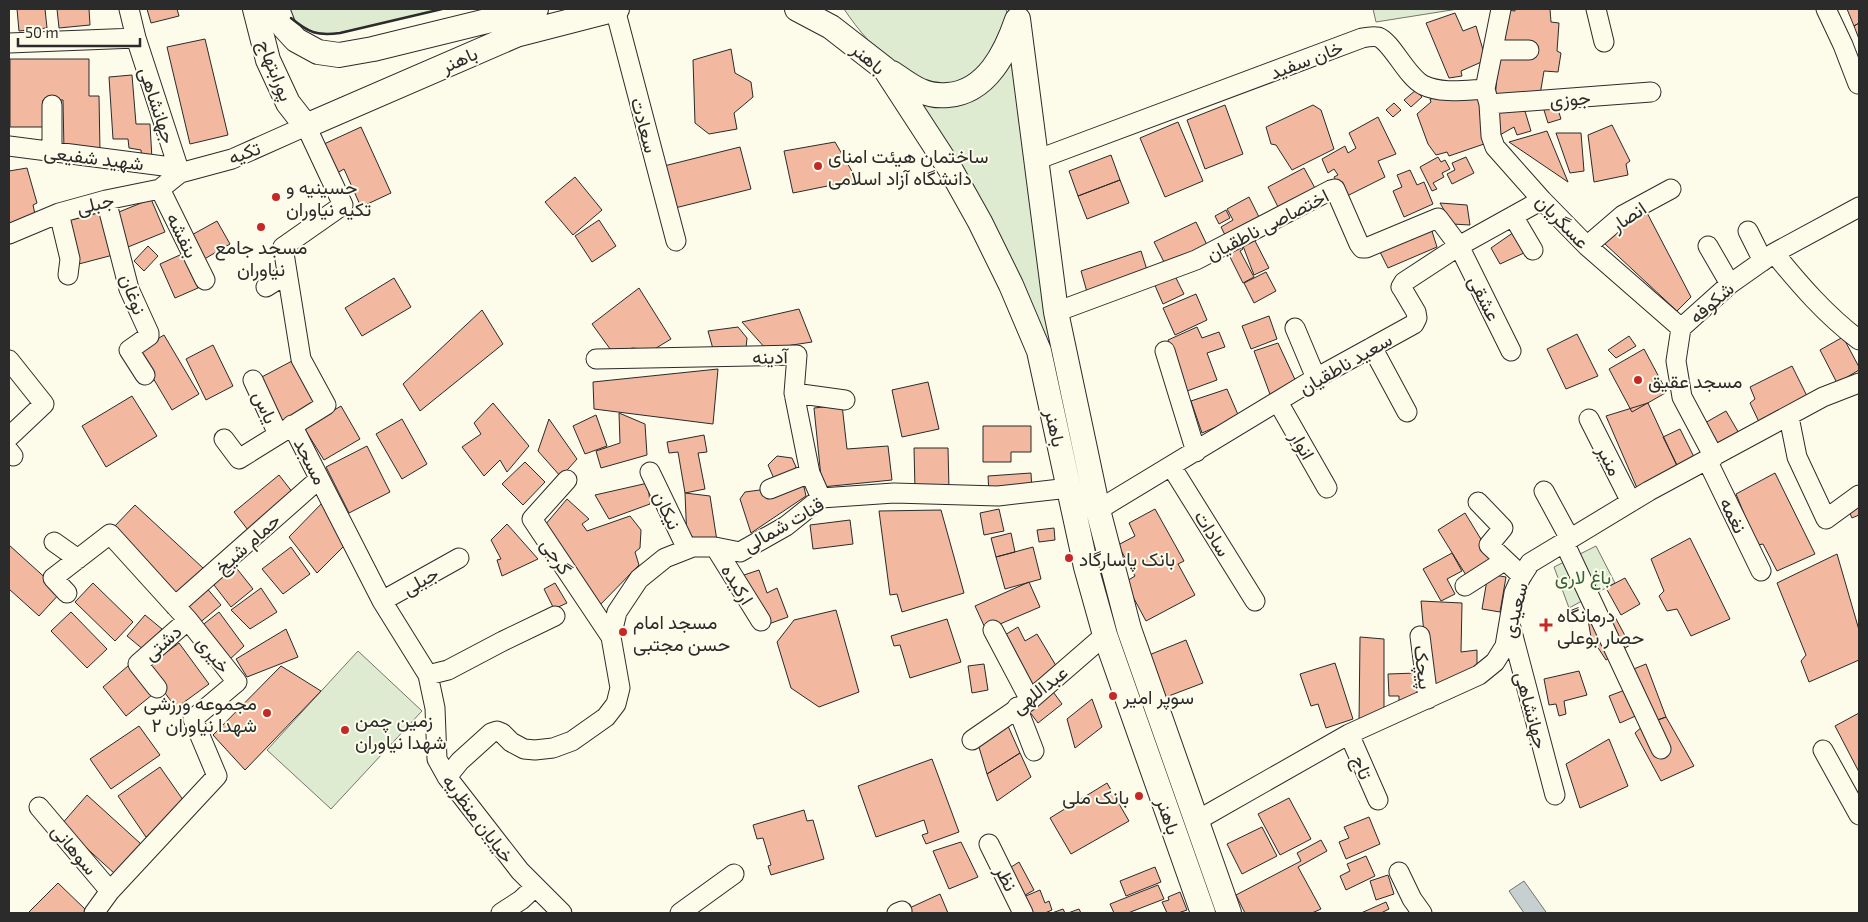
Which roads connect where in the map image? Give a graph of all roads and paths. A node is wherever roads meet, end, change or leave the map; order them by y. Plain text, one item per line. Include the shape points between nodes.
1 (129, 9) edge
2 (255, 9) edge
3 (531, 9) edge
4 (616, 9) edge
5 (798, 9) edge
6 (834, 9) edge
7 (1502, 9) edge
8 (1596, 9) edge
9 (1826, 9) edge
10 (503, 13) edge
11 (1017, 14) edge
12 (281, 18) edge
13 (136, 38) junction
14 (1604, 42) dead end
15 (9, 43) edge
16 (1494, 50) junction
17 (1529, 50) dead end
18 (885, 69) junction
19 (1858, 84) edge
20 (1651, 92) dead end
21 (1487, 96) junction
22 (52, 106) dead end
23 (306, 126) junction
24 (9, 146) edge
25 (52, 152) junction
26 (1036, 160) junction
27 (179, 170) junction
28 (160, 189) junction
29 (1671, 189) dead end
30 (106, 200) junction
31 (1542, 200) junction
32 (1859, 207) edge
33 (59, 213) junction
34 (1513, 216) junction
35 (1748, 231) dead end
36 (9, 234) edge
37 (676, 241) dead end
38 (1459, 246) junction
39 (1586, 246) junction
40 (1708, 246) dead end
41 (1533, 250) dead end
42 (1768, 257) junction
43 (287, 274) junction
44 (68, 275) dead end
45 (205, 280) dead end
46 (1730, 284) junction
47 (266, 287) dead end
48 (1056, 312) junction
49 (1295, 328) dead end
50 (1681, 328) junction
51 (1859, 340) edge
52 (1372, 347) junction
53 (1164, 351) dead end
54 (1511, 351) dead end
55 (596, 359) dead end
56 (9, 360) edge
57 (145, 375) dead end
58 (1316, 378) junction
59 (253, 380) dead end
60 (1859, 383) edge
61 (794, 393) junction
62 (845, 400) dead end
63 (1278, 402) junction
64 (1407, 412) dead end
65 (1789, 417) junction
66 (1589, 418) dead end
67 (285, 430) junction
68 (9, 437) edge
69 (224, 439) dead end
70 (1196, 452) junction
71 (1710, 458) junction
72 (1171, 466) junction
73 (650, 472) dead end
74 (810, 474) junction
75 (319, 478) junction
76 (567, 480) dead end
77 (1069, 488) junction
78 (1327, 488) dead end
79 (770, 490) dead end
80 (1544, 491) dead end
81 (1859, 495) edge
82 (821, 498) junction
83 (1478, 502) dead end
84 (1631, 502) junction
85 (1098, 510) junction
86 (1567, 541) junction
87 (54, 542) dead end
88 (715, 547) junction
89 (687, 549) junction
90 (459, 558) dead end
91 (78, 559) junction
92 (1504, 561) junction
93 (1761, 571) dead end
94 (1522, 576) junction
95 (1465, 586) dead end
96 (67, 593) dead end
97 (382, 601) junction
98 (1255, 601) dead end
99 (175, 606) junction
100 (555, 616) dead end
101 (188, 620) junction
102 (761, 621) dead end
103 (1510, 624) junction
104 (993, 630) dead end
105 (1104, 635) junction
106 (1420, 636) dead end
107 (611, 637) junction
108 (428, 675) junction
109 (157, 688) dead end
110 (1428, 699) junction
111 (1023, 704) junction
112 (1349, 734) junction
113 (972, 740) dead end
114 (1661, 749) dead end
115 (1823, 750) dead end
116 (1034, 751) dead end
117 (447, 777) junction
118 (1555, 795) dead end
119 (1378, 800) dead end
120 (39, 806) dead end
121 (1859, 816) edge
122 (1196, 821) junction
123 (989, 844) dead end
124 (1399, 872) dead end
125 (734, 874) dead end
126 (535, 887) junction
127 (110, 891) junction
128 (94, 913) edge
129 (501, 913) edge
130 (562, 913) edge
131 (680, 913) edge
132 (1024, 913) edge
133 (1202, 913) edge
134 (1228, 913) edge
135 (1422, 913) edge

1 - 13 street, جهانشاهی
2 - 23 main road, پورابتهاج via 268,60 288,103
3 - 10 main road, باهنر
4 - 23 main road, باهنر via 516,35
4 - 37 street, سعادت
5 - 18 main road, باهنر via 831,27
6 - 18 main road
7 - 16 street
8 - 14 street
9 - 19 street
10 - 12 main road, باهنر via 339,55 318,52 296,40
11 - 18 main road via 1004,50 992,71 967,91 939,96 923,92
11 - 26 main road, باهنر
13 - 15 street
13 - 27 street, جهانشاهی
16 - 17 street
16 - 21 street
18 - 77 main road, باهنر via 952,172 1014,293 1039,351
20 - 21 street, جوزی
21 - 26 street, خان سفید via 1433,89 1421,84 1376,36 1362,38
21 - 31 street, عسگریان via 1495,147
22 - 25 street
23 - 27 street, تکیه via 232,159
23 - 43 street, مسجد via 343,205 283,247
24 - 25 street, شهید شفیعی
25 - 27 street, شهید شفیعی
26 - 48 main road, باهنر
27 - 28 street, جبلی
28 - 30 street, جبلی
28 - 45 street, بنفشه
29 - 39 street, انصار via 1624,215
30 - 33 street, جبلی
30 - 57 street, نوغان via 129,289 149,333 129,350
31 - 34 street, سعید ناطقیان
31 - 39 street, عسگریان
32 - 42 street, شکوفه
33 - 36 street, جبلی
33 - 44 street via 70,259
34 - 38 street, سعید ناطقیان
34 - 41 street
35 - 42 street
38 - 48 street, اختصاصی ناطقیان via 1438,218 1362,248 1335,189 1196,260
38 - 52 street, سعید ناطقیان via 1404,282 1401,287 1418,318 1414,324
38 - 54 street, عشقی
39 - 50 street, عسگریان
40 - 46 street
42 - 46 street, شکوفه
42 - 51 street
43 - 47 street
43 - 67 street, مسجد via 301,359 326,405
46 - 50 street, شکوفه
48 - 85 main road, باهنر
49 - 58 street
50 - 71 street, شکوفه via 1676,361 1682,397
52 - 58 street, سعید ناطقیان
52 - 64 street
53 - 70 street
55 - 61 street, آدینه via 797,355
56 - 68 street via 44,404
58 - 63 street, سعید ناطقیان
59 - 67 street, یاس
60 - 65 street, سعیدی via 1823,397
61 - 62 street
61 - 74 street, آدینه
63 - 70 street, سعید ناطقیان
63 - 78 street, انوار
65 - 71 street, سعیدی
65 - 81 street via 1797,457 1826,519
66 - 84 street, منیر
67 - 69 street, یاس via 239,459
67 - 75 street, مسجد
70 - 72 street, سعید ناطقیان
71 - 84 street, سعیدی
71 - 93 street, نغمه
72 - 85 street, سعید ناطقیان
72 - 98 street, سادات
73 - 89 street, نیکان
74 - 79 street
74 - 82 street, آدینه
75 - 97 street, مسجد
75 - 99 street, حمام شیخ
76 - 107 street, گرجی via 532,519
77 - 82 street, قنات شمالى via 998,496 894,493
77 - 105 main road, باهنر
80 - 86 street
82 - 88 street, قنات شمالى via 786,526 740,552
83 - 92 street via 1503,528 1489,545
84 - 86 street, سعیدی
85 - 122 main road, باهنر via 1129,629
86 - 94 street, سعیدی via 1530,563
86 - 114 street
87 - 91 street
88 - 89 street, قنات شمالى
88 - 102 street, ارکیده
89 - 107 street, قنات شمالى via 665,558 639,579 617,612
90 - 97 street, جبلی
91 - 96 street via 53,578
91 - 99 street, خیری via 110,534
92 - 94 street
92 - 95 street
94 - 103 street, سعیدی via 1514,593
97 - 108 street, مسجد
99 - 101 street, خیری
100 - 108 street via 448,670
101 - 109 street, دشتی via 138,664
101 - 127 street, خیری via 237,682 193,719 217,776
103 - 110 street, سعیدی via 1505,646 1495,662 1479,675
103 - 118 street, جهانشاهی
104 - 111 street
105 - 111 street, عبداللهی
105 - 133 main road, باهنر
106 - 110 street, پیچک
107 - 117 street, قنات شمالى via 620,688 616,704 606,717 572,741 554,748 524,749 502,733 491,733
108 - 117 street, خیابان منظریه via 435,708 438,759
110 - 112 street, سعیدی
111 - 113 street, عبداللهی
111 - 116 street
112 - 119 street, تاج
112 - 122 street, سعیدی
115 - 121 street
117 - 126 street, خیابان منظریه
120 - 127 street, سوهانی
122 - 134 main road, باهنر
123 - 132 street, نظر
124 - 135 street
125 - 131 street
126 - 129 street
126 - 130 street, خیابان منظریه
127 - 128 street, خیری

